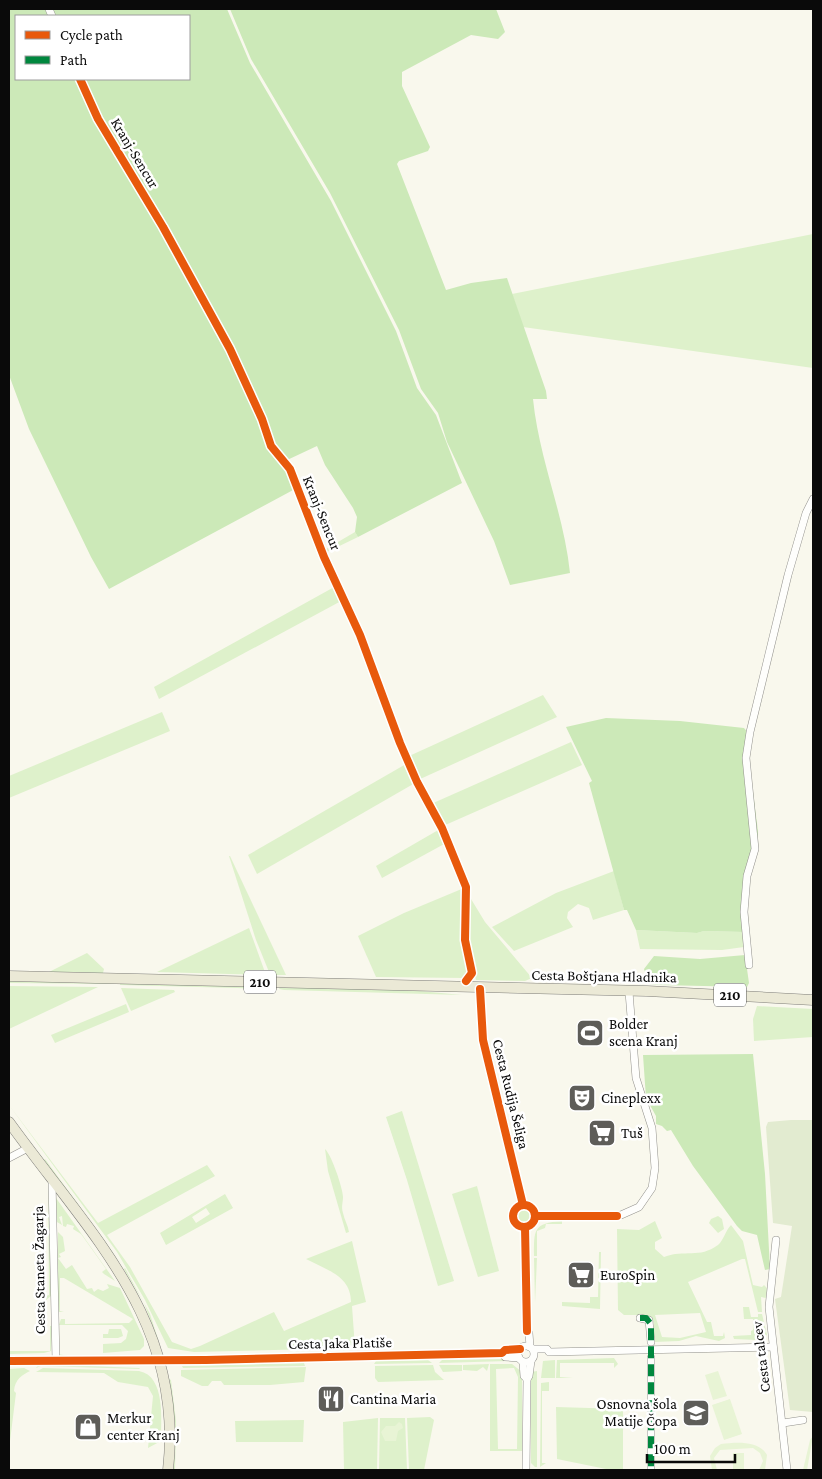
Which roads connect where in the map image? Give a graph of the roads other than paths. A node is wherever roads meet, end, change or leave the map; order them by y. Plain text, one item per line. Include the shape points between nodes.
1 (80, 80) edge
2 (813, 499) edge
3 (749, 965) dead end
4 (9, 976) edge
5 (466, 981) dead end
6 (480, 989) junction
7 (629, 992) junction
8 (813, 1000) edge
9 (9, 1122) edge
10 (28, 1148) junction
11 (9, 1158) edge
12 (52, 1179) junction
13 (523, 1205) junction
14 (535, 1216) junction
15 (525, 1227) junction
16 (776, 1240) dead end
17 (640, 1318) dead end
18 (651, 1342) dead end
19 (773, 1347) junction
20 (527, 1354) junction
21 (652, 1358) dead end
22 (56, 1360) junction
23 (159, 1360) junction
24 (9, 1361) edge
25 (803, 1420) dead end
26 (783, 1422) junction
27 (168, 1470) edge
28 (526, 1470) edge
29 (651, 1470) edge
30 (787, 1470) edge

1 - 5 street, Kranj-Sencur via 98,119 175,248 230,349 271,446 290,469 360,635 400,743 442,828 466,887 464,940 472,973
2 - 3 street via 788,575 746,758 756,849 747,876 744,912
4 - 6 main road, Cesta Boštjana Hladnika / 210
6 - 7 main road, Cesta Boštjana Hladnika / 210
6 - 13 street, Cesta Rudija Šeliga via 483,1040
7 - 8 main road, Cesta Boštjana Hladnika / 210
7 - 14 street via 636,1078 652,1128 655,1168 652,1188 639,1207 621,1216
9 - 10 main road, Cesta Staneta Žagarja
10 - 11 street
10 - 12 main road, Cesta Staneta Žagarja
12 - 22 street, Cesta Staneta Žagarja
12 - 23 main road, Cesta Staneta Žagarja via 106,1250 129,1287 148,1326
13 - 14 street via 531,1208
13 - 15 street via 516,1210 514,1218 518,1225
14 - 15 street via 532,1224
15 - 20 street
16 - 19 street, Cesta talcev via 769,1298
17 - 18 street via 650,1320
19 - 20 street, Cesta Jaka Platiše via 549,1352 547,1349
19 - 26 street, Cesta talcev
20 - 23 street, Cesta Jaka Platiše via 505,1350 502,1353
20 - 28 street via 530,1376 527,1378
21 - 29 street
22 - 23 street
22 - 24 street
23 - 27 main road, Cesta Staneta Žagarja via 169,1410
25 - 26 street
26 - 30 street, Cesta talcev

